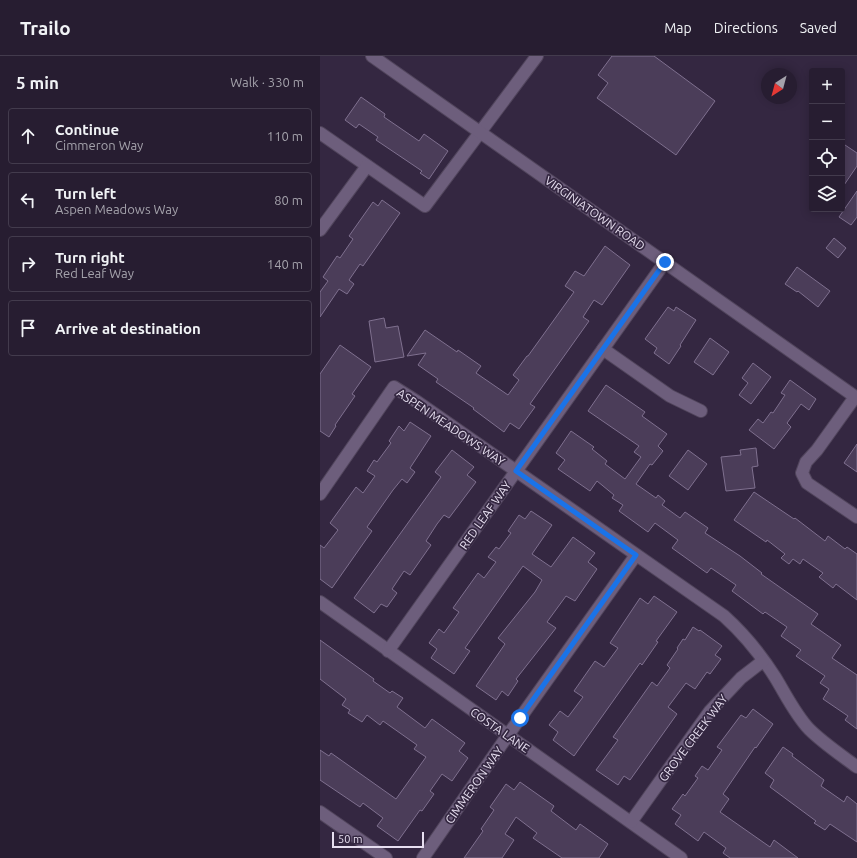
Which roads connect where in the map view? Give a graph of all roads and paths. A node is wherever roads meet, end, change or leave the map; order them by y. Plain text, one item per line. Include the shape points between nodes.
1 (372, 56) edge
2 (537, 56) edge
3 (320, 133) edge
4 (480, 133) junction
5 (366, 166) junction
6 (320, 230) edge
7 (665, 262) junction
8 (603, 349) junction
9 (856, 397) edge
10 (701, 411) dead end
11 (516, 471) junction
12 (320, 494) edge
13 (857, 518) edge
14 (636, 555) junction
15 (320, 602) edge
16 (388, 651) junction
17 (764, 661) junction
18 (508, 735) junction
19 (857, 767) edge
20 (320, 812) edge
21 (631, 822) junction
22 (386, 858) edge
23 (423, 858) edge
24 (681, 858) edge

1 - 4 street, VIRGINIATOWN ROAD
2 - 4 street
3 - 5 street
4 - 5 street via 425,206
4 - 7 street, VIRGINIATOWN ROAD
5 - 6 street
7 - 8 street, RED LEAF WAY
7 - 9 street, VIRGINIATOWN ROAD
8 - 10 street via 670,396
8 - 11 street, RED LEAF WAY
9 - 13 street via 806,462 802,473 807,483
11 - 12 street, ASPEN MEADOWS WAY via 394,387
11 - 14 street, ASPEN MEADOWS WAY
11 - 16 street, RED LEAF WAY
14 - 17 street, ASPEN MEADOWS WAY via 724,616
14 - 18 street, CIMMERON WAY
15 - 16 street, COSTA LANE
16 - 18 street, COSTA LANE
17 - 19 street, ASPEN MEADOWS WAY via 809,729
17 - 21 street, GROVE CREEK WAY via 741,678 710,712
18 - 21 street, COSTA LANE
18 - 23 street, CIMMERON WAY
20 - 22 street
21 - 24 street, COSTA LANE

